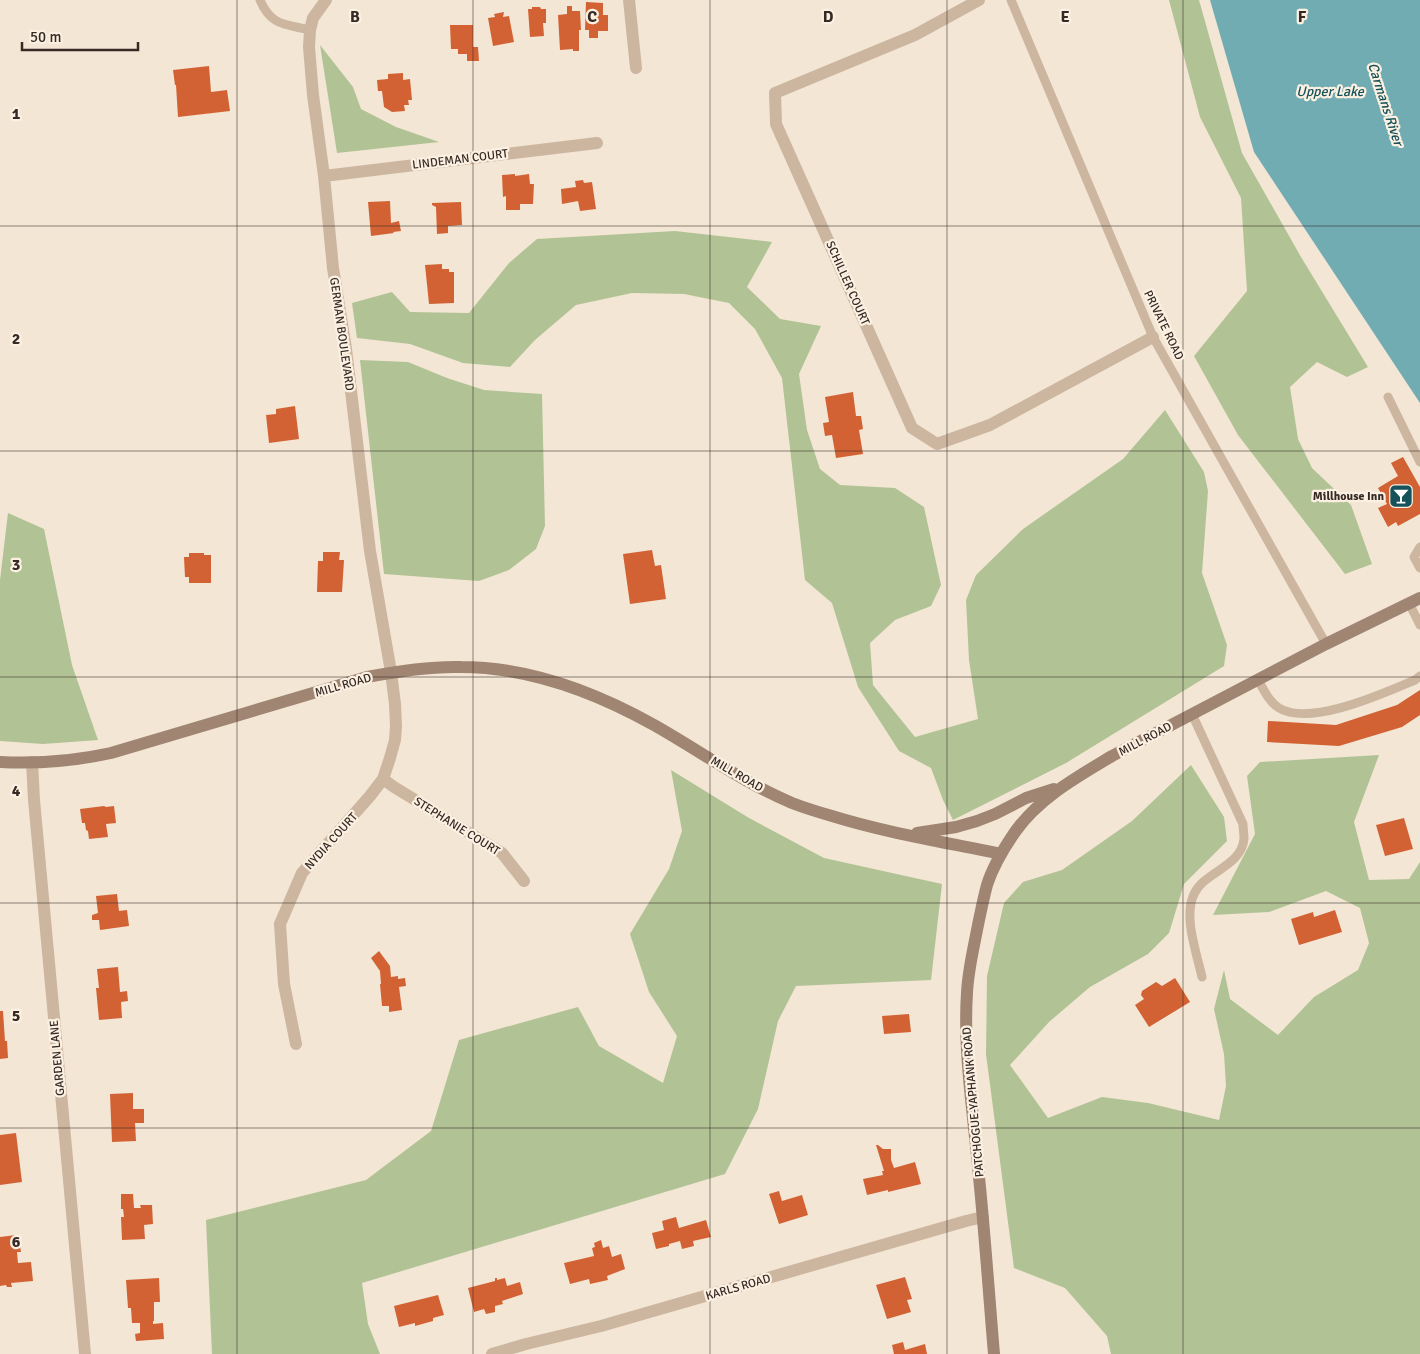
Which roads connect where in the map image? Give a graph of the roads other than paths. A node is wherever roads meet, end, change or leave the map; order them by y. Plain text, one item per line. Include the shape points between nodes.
1 (260, 0) edge
2 (326, 0) edge
3 (629, 0) edge
4 (979, 0) edge
5 (1011, 0) edge
6 (310, 30) junction
7 (636, 68) dead end
8 (597, 143) dead end
9 (324, 176) junction
10 (1153, 337) junction
11 (1388, 397) dead end
12 (1420, 462) edge
13 (1420, 548) edge
14 (1420, 568) edge
15 (1415, 601) edge
16 (1420, 625) edge
17 (1326, 644) junction
18 (391, 672) junction
19 (1420, 676) edge
20 (1258, 680) junction
21 (1192, 714) junction
22 (0, 762) edge
23 (32, 762) junction
24 (383, 779) junction
25 (1066, 785) junction
26 (902, 835) junction
27 (1001, 854) junction
28 (524, 881) dead end
29 (1202, 977) dead end
30 (296, 1044) dead end
31 (983, 1217) junction
32 (85, 1354) edge
33 (492, 1354) edge
34 (994, 1354) edge

1 - 6 lane via 271,19
2 - 6 street, GERMAN BOULEVARD via 313,18
3 - 7 street
4 - 10 street, SCHILLER COURT via 915,35 775,93 776,124 912,428 938,444 990,425
5 - 10 lane, PRIVATE ROAD
6 - 9 street, GERMAN BOULEVARD via 313,95
8 - 9 street, LINDEMAN COURT
9 - 18 street, GERMAN BOULEVARD via 370,552
10 - 17 lane, PRIVATE ROAD
11 - 12 lane
13 - 14 lane via 1414,557
15 - 16 lane
15 - 17 main road, MILL ROAD
17 - 20 main road, MILL ROAD
18 - 23 main road, MILL ROAD via 111,753
18 - 24 street, NYDIA COURT via 396,726
18 - 26 main road, MILL ROAD via 439,668 504,670 580,690 631,713 793,803
19 - 20 lane via 1376,696 1330,710 1303,714 1279,708
20 - 21 main road, MILL ROAD
21 - 25 main road, MILL ROAD via 1112,756
21 - 29 lane via 1243,824 1244,839 1240,852 1231,863 1212,874 1194,894 1190,922
22 - 23 main road, MILL ROAD
23 - 32 street, GARDEN LANE
24 - 28 street, STEPHANIE COURT via 502,853
24 - 30 street, NYDIA COURT via 302,873 280,924 284,984
25 - 26 main road via 956,828
25 - 27 main road, MILL ROAD via 1030,813
26 - 27 main road, MILL ROAD
27 - 31 main road, PATCHOGUE-YAPHANK ROAD via 984,898 967,993 969,1070
31 - 33 street, KARLS ROAD
31 - 34 main road, PATCHOGUE-YAPHANK ROAD

